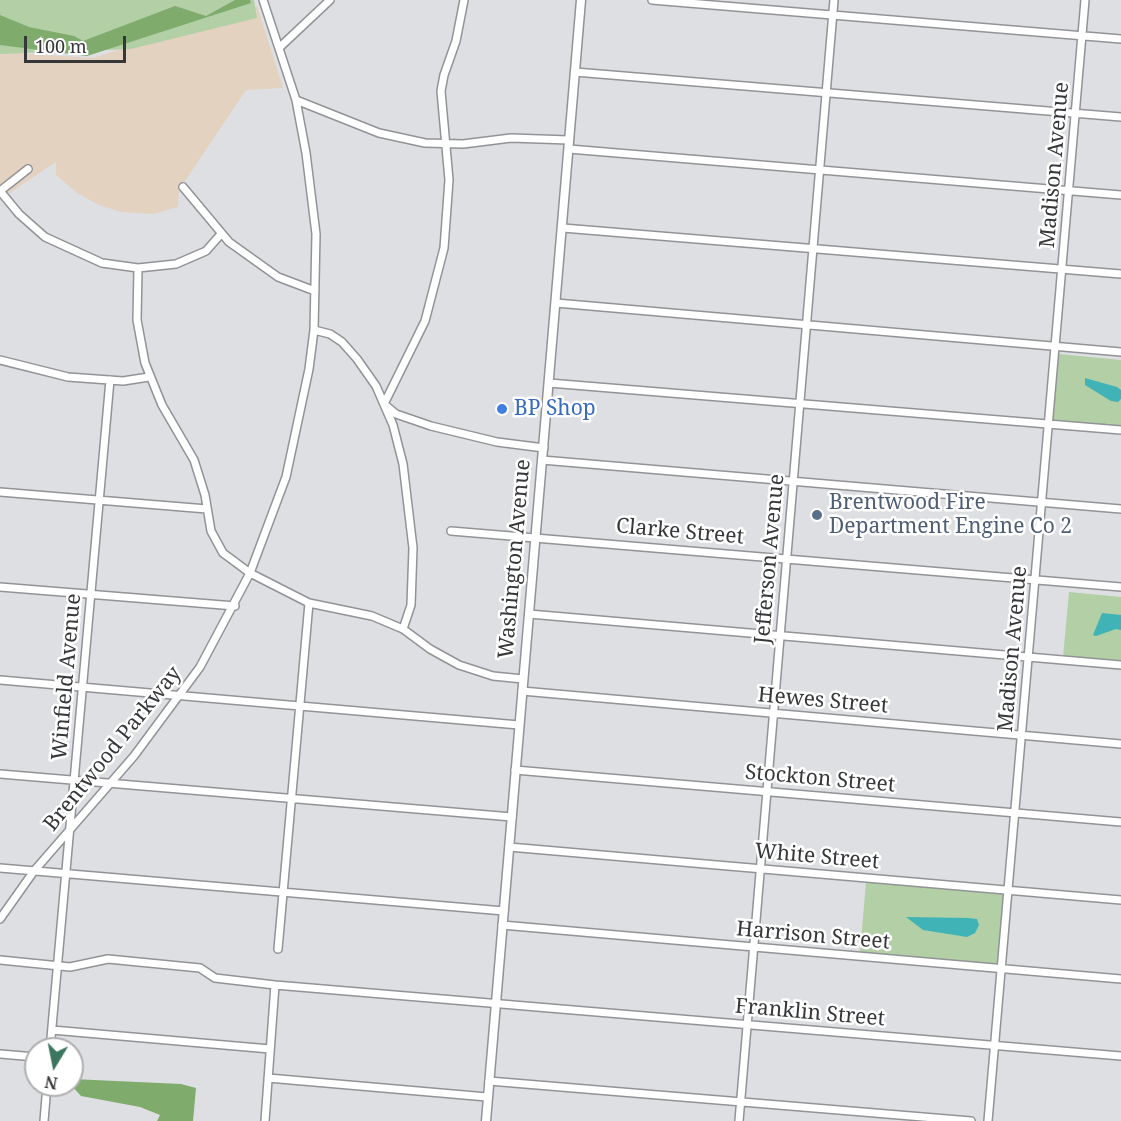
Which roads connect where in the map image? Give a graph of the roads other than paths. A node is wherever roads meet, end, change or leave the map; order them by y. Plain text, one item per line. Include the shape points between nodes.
1 (263, 0) edge
2 (330, 0) edge
3 (464, 0) edge
4 (582, 0) edge
5 (652, 0) edge
6 (834, 0) edge
7 (1085, 0) edge
8 (833, 16) junction
9 (1082, 36) junction
10 (1121, 39) edge
11 (280, 47) junction
12 (575, 72) junction
13 (827, 93) junction
14 (296, 100) junction
15 (1076, 113) junction
16 (1121, 117) edge
17 (447, 145) junction
18 (569, 145) junction
19 (28, 169) dead end
20 (820, 170) junction
21 (183, 186) dead end
22 (0, 191) edge
23 (1069, 191) junction
24 (1121, 195) edge
25 (562, 228) junction
26 (221, 234) junction
27 (813, 249) junction
28 (138, 268) junction
29 (1062, 269) junction
30 (1121, 274) edge
31 (315, 291) junction
32 (556, 303) junction
33 (807, 324) junction
34 (314, 330) junction
35 (1056, 346) junction
36 (1121, 352) edge
37 (0, 360) edge
38 (149, 377) junction
39 (110, 380) junction
40 (549, 382) junction
41 (800, 403) junction
42 (384, 404) junction
43 (1048, 424) junction
44 (1121, 430) edge
45 (543, 448) junction
46 (542, 460) junction
47 (794, 481) junction
48 (0, 492) edge
49 (99, 500) junction
50 (1042, 502) junction
51 (1121, 509) edge
52 (207, 510) junction
53 (451, 531) dead end
54 (535, 536) junction
55 (787, 558) junction
56 (250, 573) junction
57 (1035, 580) junction
58 (0, 586) edge
59 (1121, 587) edge
60 (91, 594) junction
61 (309, 603) junction
62 (235, 606) junction
63 (529, 614) junction
64 (403, 629) junction
65 (780, 635) junction
66 (1028, 657) junction
67 (1121, 665) edge
68 (0, 680) edge
69 (523, 680) junction
70 (82, 687) junction
71 (522, 691) junction
72 (181, 696) junction
73 (299, 706) junction
74 (774, 713) junction
75 (519, 725) junction
76 (1022, 735) junction
77 (1121, 744) edge
78 (515, 770) junction
79 (0, 774) edge
80 (75, 780) junction
81 (110, 782) junction
82 (767, 792) junction
83 (291, 797) junction
84 (1015, 812) junction
85 (512, 817) junction
86 (1121, 822) edge
87 (70, 829) junction
88 (509, 847) junction
89 (0, 868) edge
90 (760, 869) junction
91 (34, 871) junction
92 (64, 873) junction
93 (1008, 890) junction
94 (283, 892) junction
95 (1121, 900) edge
96 (504, 911) junction
97 (0, 919) edge
98 (502, 925) junction
99 (753, 947) junction
100 (278, 949) dead end
101 (0, 960) edge
102 (58, 966) junction
103 (1000, 969) junction
104 (1121, 979) edge
105 (275, 985) junction
106 (495, 1004) junction
107 (747, 1025) junction
108 (52, 1030) junction
109 (51, 1037) edge
110 (994, 1046) junction
111 (270, 1049) junction
112 (0, 1054) edge
113 (24, 1056) edge
114 (1121, 1056) edge
115 (268, 1078) junction
116 (489, 1081) junction
117 (46, 1097) edge
118 (488, 1097) junction
119 (740, 1102) junction
120 (44, 1121) edge
121 (265, 1121) edge
122 (486, 1121) edge
123 (739, 1121) edge
124 (971, 1121) edge
125 (988, 1121) edge

1 - 11 street, Brentwood Parkway
2 - 11 street
3 - 17 street via 441,91
4 - 12 street, Washington Avenue
5 - 8 street
6 - 8 street, Jefferson Avenue
7 - 9 street, Madison Avenue
8 - 9 street
8 - 13 street, Jefferson Avenue
9 - 10 street
9 - 15 street, Madison Avenue
11 - 14 street, Brentwood Parkway
12 - 13 street
12 - 18 street, Washington Avenue
13 - 15 street
13 - 20 street, Jefferson Avenue
14 - 17 street via 379,133
14 - 31 street, Brentwood Parkway via 313,203
15 - 16 street
15 - 23 street, Madison Avenue
17 - 18 street via 511,138
17 - 42 street via 447,228 436,286 415,345
18 - 20 street
18 - 25 street, Washington Avenue
19 - 22 street
20 - 23 street
20 - 27 street, Jefferson Avenue
21 - 26 street
22 - 28 street via 45,237 102,263
23 - 24 street
23 - 29 street, Madison Avenue
25 - 27 street
25 - 32 street, Washington Avenue
26 - 28 street via 192,260
26 - 31 street via 259,266
27 - 29 street
27 - 33 street, Jefferson Avenue
28 - 38 street via 137,320
29 - 30 street
29 - 35 street, Madison Avenue
31 - 34 street, Brentwood Parkway
32 - 33 street
32 - 40 street, Washington Avenue
33 - 35 street
33 - 41 street, Jefferson Avenue
34 - 42 street via 342,342 370,375
34 - 56 street, Brentwood Parkway via 293,451
35 - 36 street
35 - 43 street, Madison Avenue
37 - 39 street via 52,374
38 - 39 street
38 - 52 street via 194,460
39 - 49 street, Winfield Avenue
40 - 41 street
40 - 45 street, Washington Avenue
41 - 43 street
41 - 47 street, Jefferson Avenue
42 - 45 street via 396,414 431,426
42 - 64 street via 403,464 413,548 411,605
43 - 44 street
43 - 50 street, Madison Avenue
45 - 46 street, Washington Avenue
46 - 47 street
46 - 54 street, Washington Avenue
47 - 50 street
47 - 55 street, Jefferson Avenue
48 - 49 street
49 - 52 street
49 - 60 street, Winfield Avenue
50 - 51 street
50 - 57 street, Madison Avenue
52 - 56 street via 211,531 223,553
53 - 54 street, Clarke Street
54 - 55 street, Clarke Street
54 - 63 street, Washington Avenue
55 - 57 street, Clarke Street
55 - 65 street, Jefferson Avenue
56 - 61 street
56 - 62 street, Brentwood Parkway
57 - 59 street, Clarke Street
57 - 66 street, Madison Avenue
58 - 60 street
60 - 62 street
60 - 70 street, Winfield Avenue
61 - 64 street via 372,616
61 - 73 street
62 - 72 street, Brentwood Parkway
63 - 65 street
63 - 69 street, Washington Avenue
64 - 69 street via 459,665
65 - 66 street
65 - 74 street, Jefferson Avenue
66 - 67 street
66 - 76 street, Madison Avenue
68 - 70 street
69 - 71 street, Washington Avenue
70 - 72 street
70 - 80 street, Winfield Avenue
71 - 74 street, Hewes Street
71 - 75 street, Washington Avenue
72 - 73 street
72 - 81 street, Brentwood Parkway
73 - 75 street
73 - 83 street
74 - 76 street, Hewes Street
74 - 82 street, Jefferson Avenue
75 - 78 street, Washington Avenue
76 - 77 street, Hewes Street
76 - 84 street, Madison Avenue
78 - 82 street, Stockton Street
78 - 85 street, Washington Avenue
79 - 80 street
80 - 81 street
80 - 87 street, Winfield Avenue
81 - 83 street
81 - 87 street, Brentwood Parkway
82 - 84 street, Stockton Street
82 - 90 street, Jefferson Avenue
83 - 85 street
83 - 94 street
84 - 86 street, Stockton Street
84 - 93 street, Madison Avenue
85 - 88 street, Washington Avenue
87 - 91 street, Brentwood Parkway
87 - 92 street, Winfield Avenue
88 - 90 street, White Street
88 - 96 street, Washington Avenue
89 - 91 street
90 - 93 street, White Street
90 - 99 street, Jefferson Avenue
91 - 92 street
91 - 97 street, Brentwood Parkway
92 - 94 street
92 - 102 street, Winfield Avenue
93 - 95 street, White Street
93 - 103 street, Madison Avenue
94 - 96 street
94 - 100 street
96 - 98 street, Washington Avenue
98 - 99 street, Harrison Street
98 - 106 street, Washington Avenue
99 - 103 street, Harrison Street
99 - 107 street, Jefferson Avenue
101 - 102 street, Franklin Street
102 - 105 street, Franklin Street via 108,959 200,968 215,978
102 - 108 street, Winfield Avenue
103 - 104 street, Harrison Street
103 - 110 street, Madison Avenue
105 - 106 street, Franklin Street
105 - 111 street
106 - 107 street, Franklin Street
106 - 116 street, Washington Avenue
107 - 110 street, Franklin Street
107 - 119 street, Jefferson Avenue
108 - 109 street, Winfield Avenue
108 - 111 street
110 - 114 street, Franklin Street
110 - 125 street, Madison Avenue
111 - 115 street
112 - 113 street
115 - 118 street
115 - 121 street
116 - 118 street, Washington Avenue
116 - 119 street
117 - 120 street
118 - 122 street, Washington Avenue
119 - 123 street, Jefferson Avenue
119 - 124 street

